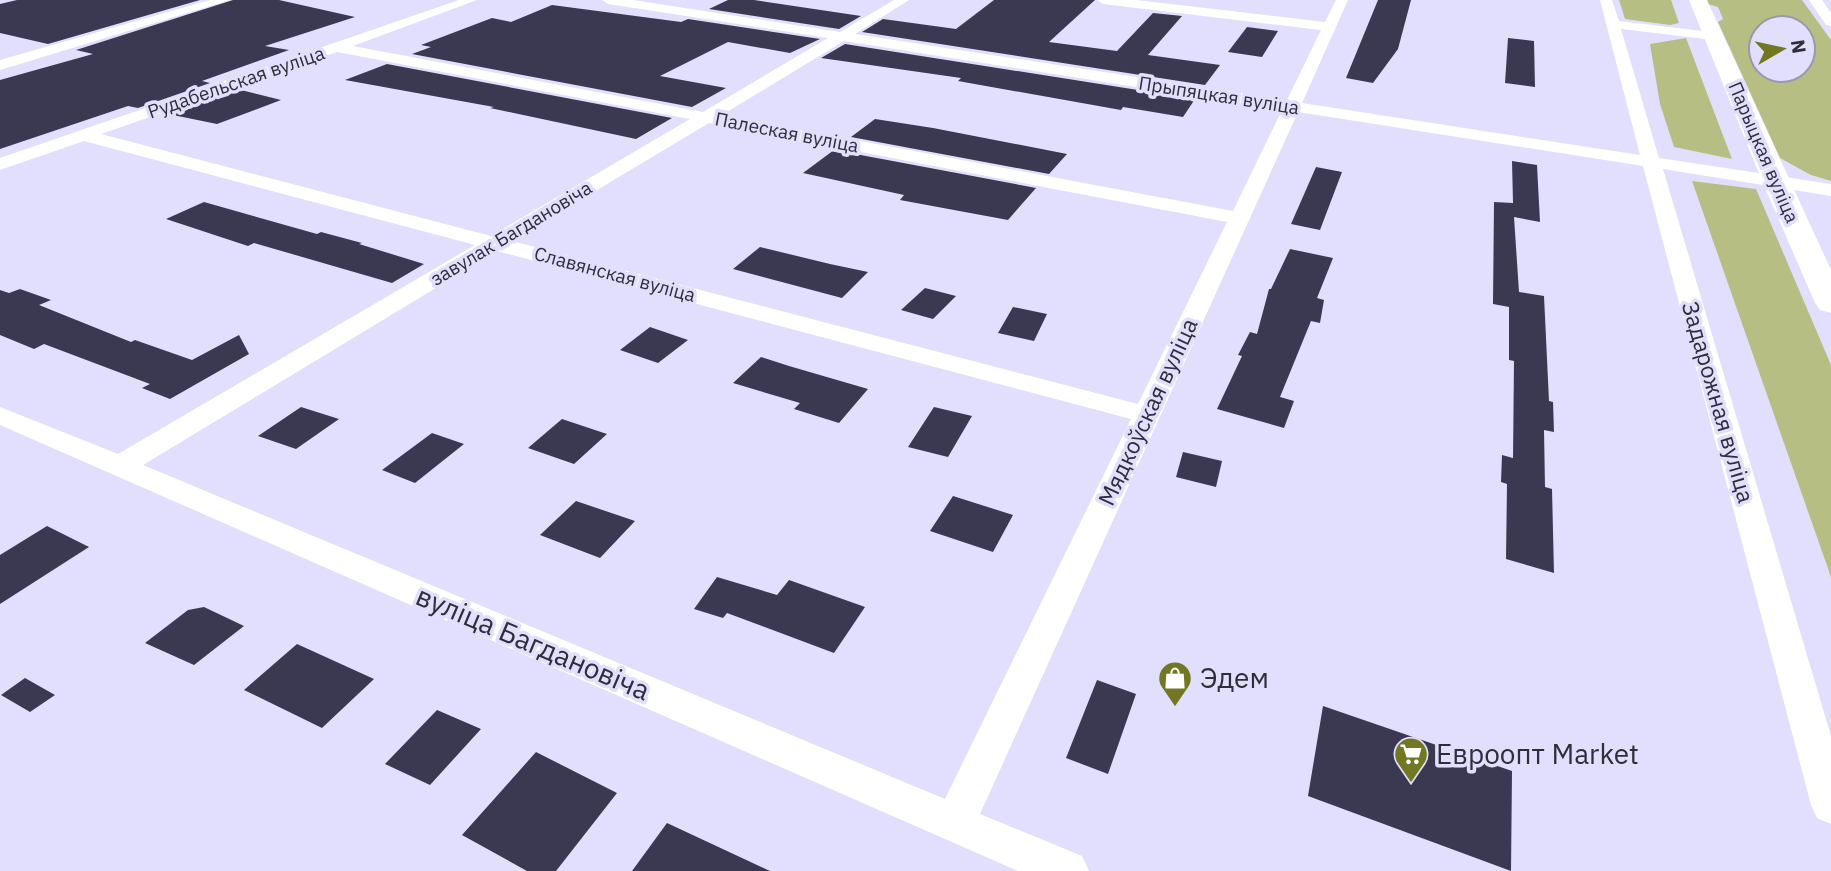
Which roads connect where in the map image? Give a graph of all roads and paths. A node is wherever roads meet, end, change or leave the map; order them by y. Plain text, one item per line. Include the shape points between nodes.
1 (224, 0) edge
2 (471, 0) edge
3 (608, 0) edge
4 (903, 0) edge
5 (1103, 0) edge
6 (1342, 0) edge
7 (1698, 0) edge
8 (1815, 0) edge
9 (1609, 12) edge
10 (1831, 22) edge
11 (1329, 27) junction
12 (842, 36) junction
13 (1714, 36) junction
14 (335, 47) junction
15 (0, 65) edge
16 (1292, 106) junction
17 (706, 117) junction
18 (83, 135) junction
19 (1651, 162) junction
20 (0, 164) edge
21 (1774, 181) junction
22 (1831, 190) edge
23 (1239, 218) junction
24 (495, 242) junction
25 (1831, 303) edge
26 (0, 415) edge
27 (1147, 415) junction
28 (119, 466) junction
29 (1831, 805) edge
30 (955, 823) junction
31 (1067, 871) edge

1 - 15 street
2 - 14 street, Рудабельская вуліца
3 - 12 street, Прыпяцкая вуліца
4 - 12 street, завулак Багдановіча
5 - 11 street
6 - 11 street, Мядкоўская вуліца
7 - 13 main road, Парыцкая вуліца
8 - 10 street
9 - 13 street
9 - 19 street, Задарожная вуліца
11 - 16 street, Мядкоўская вуліца
12 - 16 street, Прыпяцкая вуліца
12 - 17 street, завулак Багдановіча
13 - 21 main road, Парыцкая вуліца
14 - 17 street, Палеская вуліца
14 - 18 street, Рудабельская вуліца
16 - 19 street, Прыпяцкая вуліца
16 - 23 street, Мядкоўская вуліца
17 - 23 street, Палеская вуліца
17 - 24 street, завулак Багдановіча
18 - 20 street, Рудабельская вуліца
18 - 24 street, Славянская вуліца
19 - 21 street, Прыпяцкая вуліца
19 - 29 street, Задарожная вуліца
21 - 22 street, Прыпяцкая вуліца
21 - 25 main road, Парыцкая вуліца
23 - 27 street, Мядкоўская вуліца
24 - 27 street, Славянская вуліца
24 - 28 street, завулак Багдановіча
26 - 28 street, вуліца Багдановіча
27 - 30 street, Мядкоўская вуліца
28 - 30 street, вуліца Багдановіча
30 - 31 street, вуліца Багдановіча

